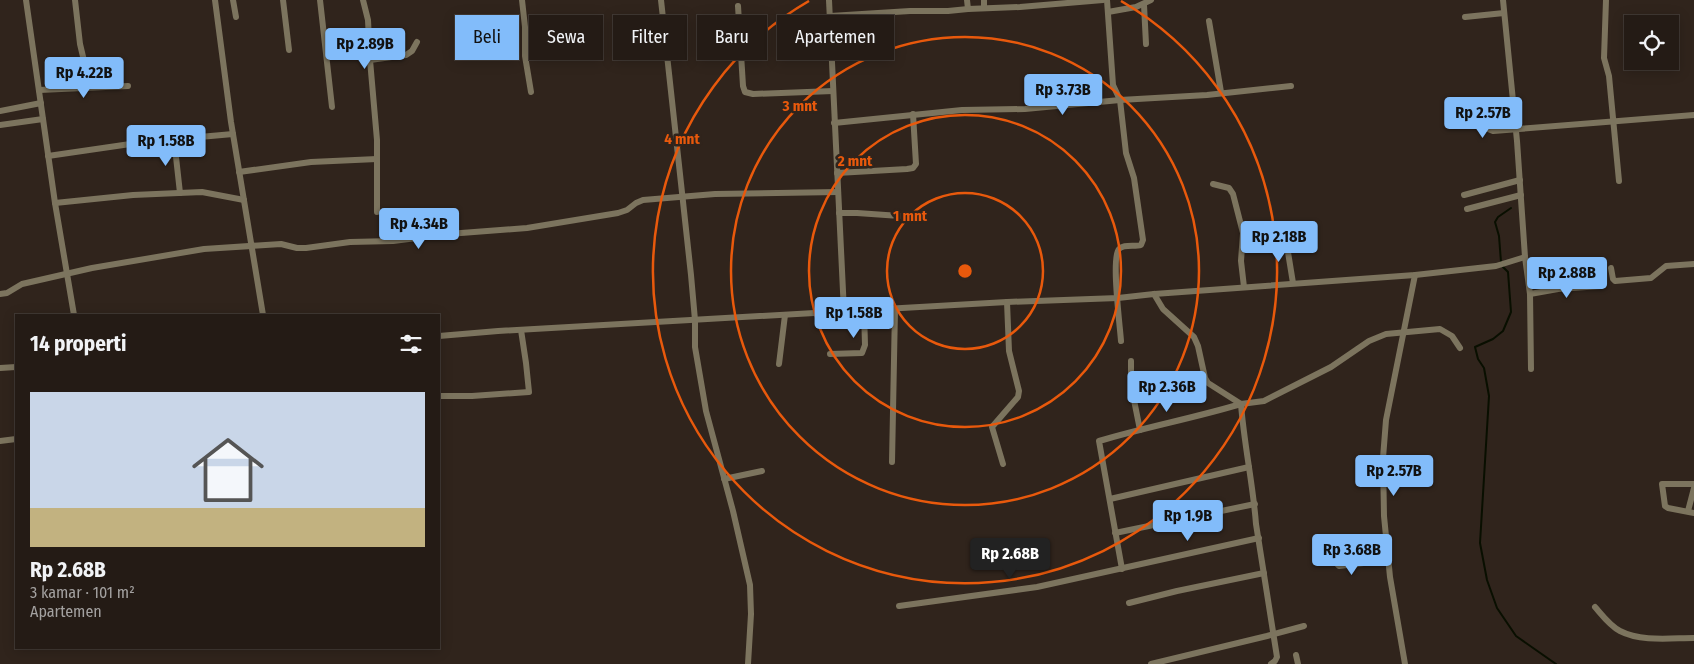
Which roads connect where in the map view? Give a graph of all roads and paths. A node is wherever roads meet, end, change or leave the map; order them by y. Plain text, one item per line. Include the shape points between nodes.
1 (26, 0) edge
2 (75, 0) edge
3 (215, 0) edge
4 (233, 0) edge
5 (283, 0) edge
6 (320, 0) edge
7 (363, 0) edge
8 (522, 0) edge
9 (660, 0) edge
10 (829, 0) edge
11 (967, 0) edge
12 (984, 0) edge
13 (1105, 0) edge
14 (1151, 0) edge
15 (1503, 0) edge
16 (1606, 0) edge
17 (1144, 4) junction
18 (738, 6) dead end
19 (968, 8) junction
20 (984, 8) junction
21 (1108, 12) junction
22 (1504, 13) junction
23 (830, 15) edge
24 (848, 15) edge
25 (236, 17) dead end
26 (1465, 17) dead end
27 (1209, 22) dead end
28 (418, 42) dead end
29 (1146, 44) dead end
30 (289, 50) dead end
31 (370, 60) junction
32 (832, 60) edge
33 (85, 66) dead end
34 (128, 86) dead end
35 (1290, 86) dead end
36 (39, 90) junction
37 (833, 90) junction
38 (531, 92) dead end
39 (1221, 92) junction
40 (1120, 100) junction
41 (41, 103) junction
42 (1478, 106) dead end
43 (332, 107) dead end
44 (0, 111) edge
45 (913, 114) junction
46 (1694, 115) edge
47 (43, 119) junction
48 (1613, 122) junction
49 (834, 123) junction
50 (0, 125) edge
51 (1515, 130) junction
52 (233, 134) junction
53 (174, 139) junction
54 (48, 156) junction
55 (377, 159) junction
56 (239, 172) junction
57 (837, 173) junction
58 (1520, 180) junction
59 (1619, 181) dead end
60 (1213, 184) dead end
61 (838, 192) junction
62 (180, 193) junction
63 (1464, 195) dead end
64 (1521, 195) junction
65 (682, 196) junction
66 (244, 200) junction
67 (55, 203) junction
68 (1467, 209) dead end
69 (377, 212) dead end
70 (839, 213) junction
71 (900, 216) dead end
72 (1286, 240) dead end
73 (251, 246) junction
74 (1525, 257) junction
75 (1694, 264) edge
76 (1611, 268) dead end
77 (66, 274) junction
78 (1415, 275) junction
79 (1293, 283) junction
80 (1601, 286) dead end
81 (1244, 287) junction
82 (0, 294) edge
83 (1154, 294) junction
84 (1530, 294) junction
85 (1118, 298) junction
86 (1007, 302) junction
87 (895, 309) junction
88 (864, 311) junction
89 (844, 312) junction
90 (74, 314) edge
91 (263, 314) edge
92 (785, 315) junction
93 (695, 320) junction
94 (521, 330) junction
95 (1405, 331) junction
96 (440, 336) edge
97 (1121, 341) dead end
98 (1460, 348) dead end
99 (830, 354) dead end
100 (1131, 362) dead end
101 (780, 364) dead end
102 (15, 367) edge
103 (0, 368) edge
104 (1531, 369) dead end
105 (440, 396) edge
106 (1241, 404) junction
107 (1140, 430) junction
108 (15, 439) edge
109 (0, 441) edge
110 (892, 462) dead end
111 (1003, 464) dead end
112 (1249, 467) junction
113 (762, 471) dead end
114 (724, 479) junction
115 (1694, 486) edge
116 (1110, 499) junction
117 (1255, 504) junction
118 (1691, 512) edge
119 (1115, 532) junction
120 (1259, 538) junction
121 (1328, 555) dead end
122 (1388, 560) junction
123 (1122, 569) junction
124 (1264, 573) junction
125 (1129, 603) dead end
126 (899, 606) dead end
127 (1595, 607) dead end
128 (1304, 626) dead end
129 (1274, 634) junction
130 (1694, 638) edge
131 (1296, 656) dead end
132 (1279, 661) edge
133 (748, 664) edge
134 (1150, 664) edge
135 (1271, 664) edge
136 (1298, 664) edge
137 (1405, 664) edge

1 - 36 street
2 - 33 street
3 - 52 street
4 - 25 street
5 - 30 street
6 - 43 street
7 - 31 street via 368,20
8 - 38 street
9 - 65 street
10 - 23 street
11 - 19 street
12 - 20 street
13 - 20 street
13 - 21 street
14 - 17 street
15 - 22 street
16 - 48 street via 1604,58
17 - 21 street
17 - 29 street
18 - 37 street via 744,92
19 - 20 street
19 - 24 street
21 - 40 street via 1113,85
22 - 26 street
22 - 51 street
27 - 39 street
28 - 31 street via 406,55
31 - 55 street
32 - 37 street
34 - 36 street
35 - 39 street
36 - 41 street
37 - 49 street
39 - 40 street
40 - 45 street via 1025,109
40 - 85 street via 1126,153 1134,178 1144,240 1138,246 1122,246 1118,250 1115,274
41 - 44 street
41 - 47 street
42 - 51 street via 1488,130
45 - 49 street
45 - 57 street via 915,167
46 - 48 street
47 - 50 street
47 - 54 street
48 - 51 street
48 - 59 street
49 - 57 street
51 - 58 street
52 - 53 street
52 - 56 street
53 - 54 street
53 - 62 street
54 - 67 street
55 - 56 street via 311,162
55 - 69 street
56 - 66 street
57 - 61 street
58 - 63 street
58 - 64 street
60 - 81 street via 1229,188 1233,194 1243,233 1241,261
61 - 65 street
61 - 70 street
62 - 66 street via 202,192
62 - 67 street
64 - 68 street
64 - 74 street
65 - 73 street via 640,201 618,213 528,228 306,248 281,244
65 - 93 street
66 - 73 street
67 - 77 street
70 - 71 street
70 - 89 street
72 - 79 street
73 - 77 street via 175,253
73 - 91 street
74 - 78 street via 1496,266
74 - 84 street
75 - 76 street via 1666,266 1651,278 1615,281
77 - 82 street via 20,284
77 - 90 street
78 - 79 street
78 - 95 street
79 - 81 street
80 - 84 street
81 - 83 street
83 - 85 street
83 - 106 street via 1166,312 1194,337 1204,378
84 - 104 street
85 - 86 street
85 - 97 street
86 - 87 street
86 - 111 street via 1009,351 1020,391 992,427
87 - 88 street
87 - 110 street
88 - 89 street
88 - 99 street via 865,350 862,353
89 - 92 street
92 - 93 street
92 - 101 street
93 - 94 street
93 - 114 street via 699,374
94 - 96 street
94 - 105 street via 529,392
95 - 98 street via 1440,329 1452,336
95 - 106 street via 1375,338 1331,367 1268,400
95 - 122 street via 1384,433 1383,496
100 - 107 street via 1131,385
102 - 103 street
106 - 107 street
106 - 112 street
107 - 116 street via 1099,441
108 - 109 street
112 - 116 street
112 - 117 street
113 - 114 street
114 - 133 street via 750,585
115 - 118 street
115 - 118 street via 1662,484 1665,506
116 - 119 street
117 - 119 street
117 - 120 street
119 - 123 street
120 - 123 street
120 - 124 street
121 - 122 street via 1339,566
122 - 137 street
123 - 126 street via 1036,587
124 - 125 street
124 - 129 street
127 - 130 street via 1627,634
128 - 129 street
129 - 132 street
129 - 134 street
131 - 136 street
132 - 135 street

